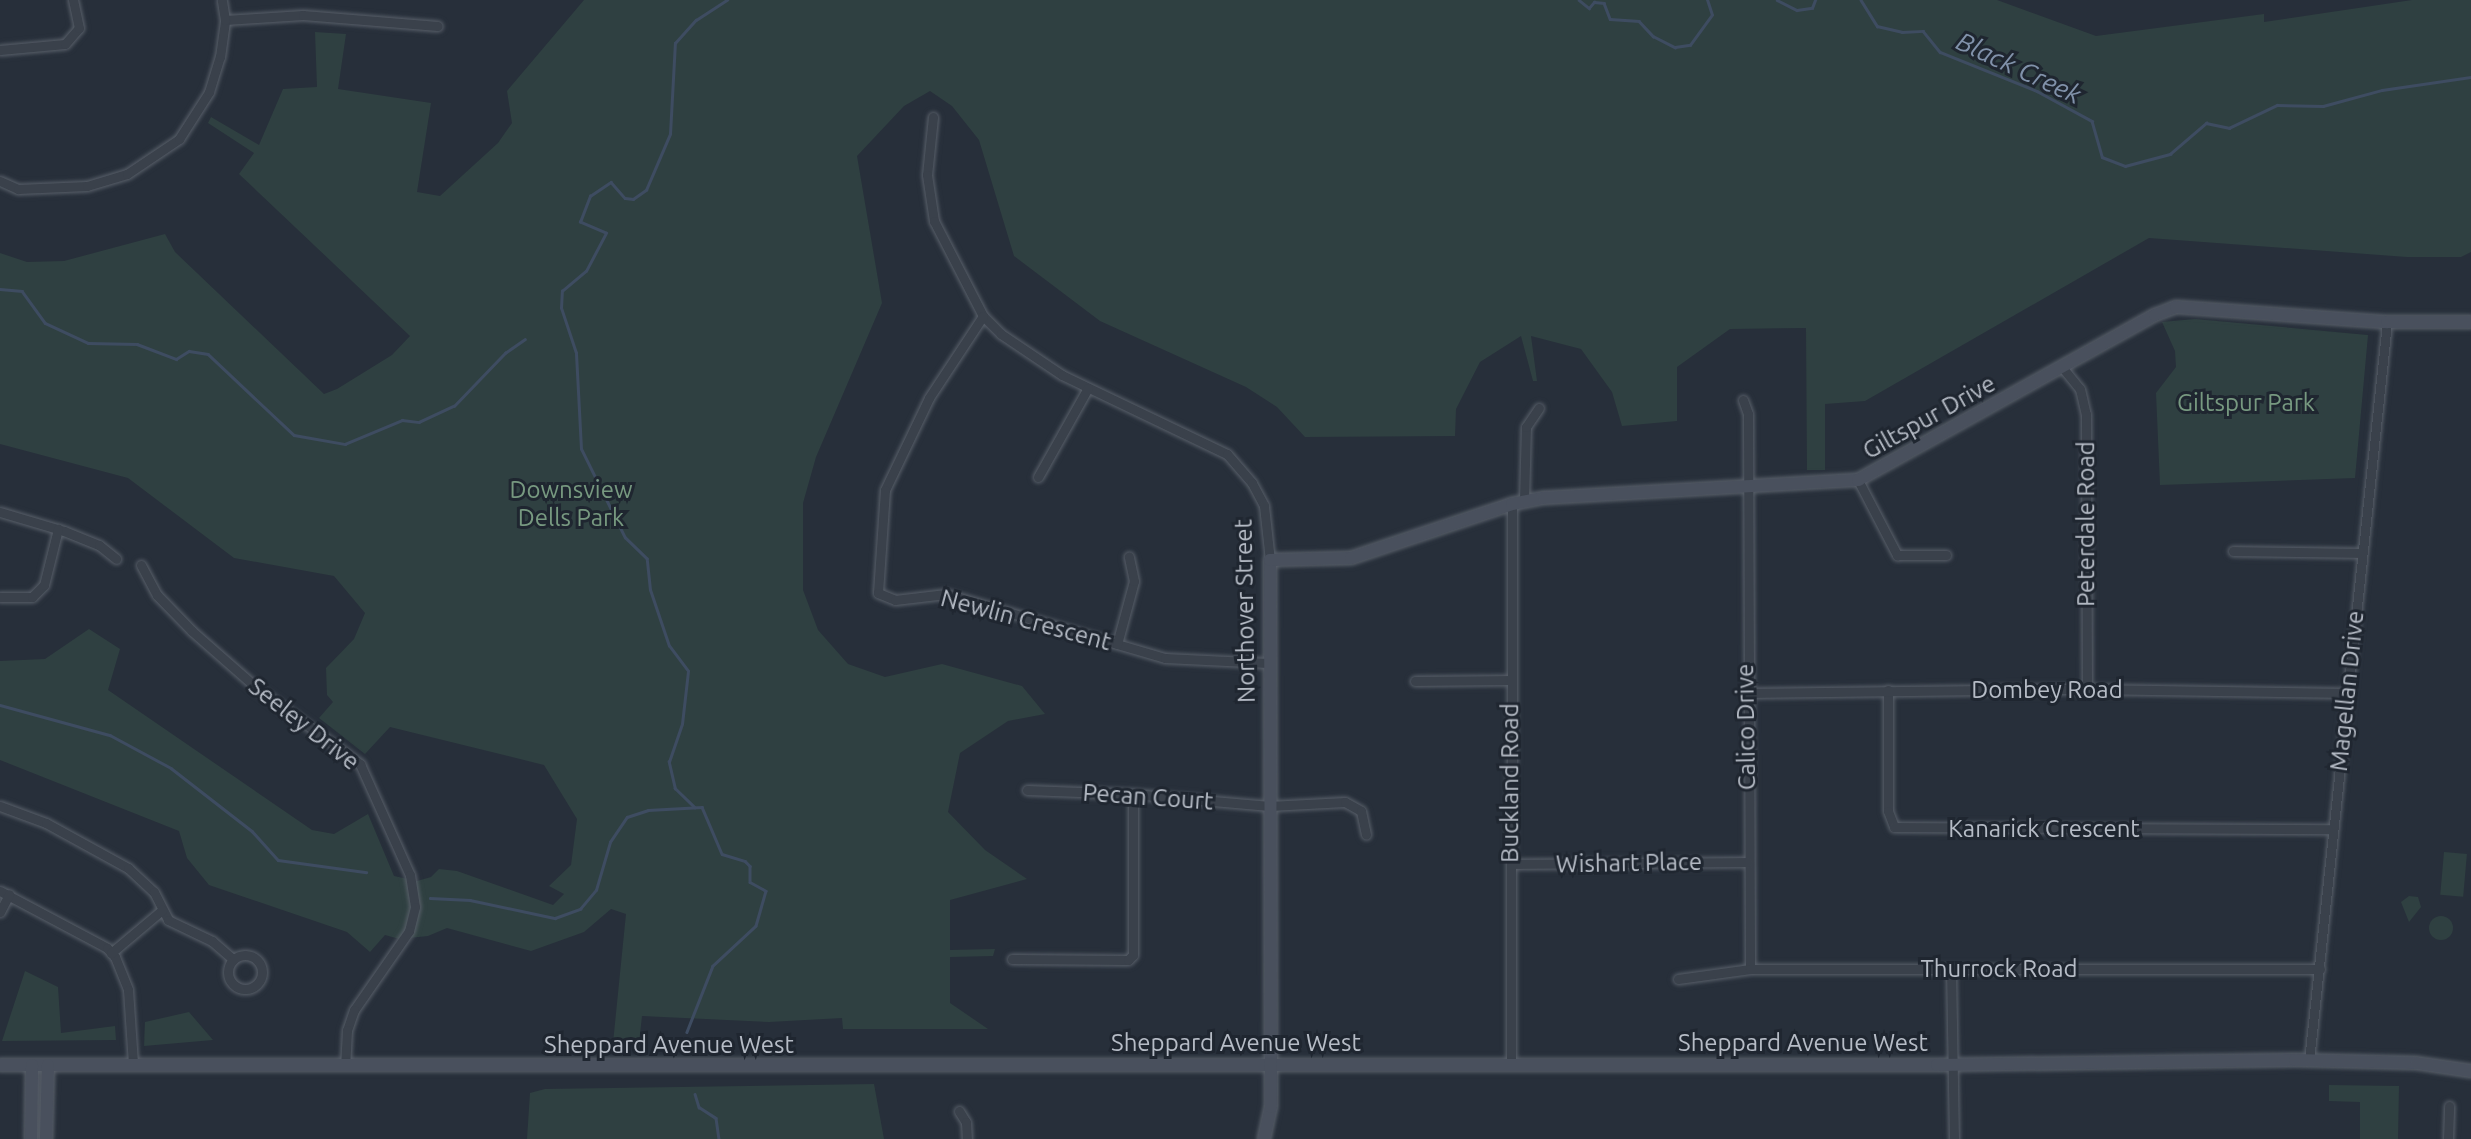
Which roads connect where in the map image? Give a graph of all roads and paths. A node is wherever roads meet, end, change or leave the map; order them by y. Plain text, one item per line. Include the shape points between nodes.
1 (73, 0) edge
2 (222, 0) edge
3 (225, 20) junction
4 (438, 26) dead end
5 (0, 50) edge
6 (933, 117) dead end
7 (0, 181) edge
8 (983, 316) junction
9 (2471, 321) edge
10 (2387, 322) junction
11 (2062, 367) junction
12 (1088, 388) junction
13 (1743, 400) dead end
14 (1538, 408) dead end
15 (1038, 477) dead end
16 (1858, 480) junction
17 (1745, 486) junction
18 (1518, 503) junction
19 (0, 512) edge
20 (58, 529) junction
21 (2233, 551) dead end
22 (2361, 553) junction
23 (1946, 555) dead end
24 (1129, 557) dead end
25 (116, 559) dead end
26 (1270, 560) junction
27 (141, 565) dead end
28 (0, 597) edge
29 (1117, 644) junction
30 (1268, 663) junction
31 (1510, 680) junction
32 (1415, 681) dead end
33 (1888, 690) junction
34 (2087, 690) junction
35 (1746, 693) junction
36 (2347, 693) junction
37 (1027, 790) dead end
38 (1133, 793) junction
39 (0, 806) edge
40 (1269, 806) junction
41 (2333, 829) junction
42 (1366, 834) dead end
43 (1748, 862) junction
44 (1511, 864) junction
45 (4, 893) edge
46 (162, 911) junction
47 (0, 912) edge
48 (111, 953) junction
49 (233, 958) junction
50 (1012, 959) dead end
51 (2320, 968) junction
52 (1750, 969) junction
53 (1951, 969) junction
54 (1678, 979) dead end
55 (2309, 1061) junction
56 (133, 1063) junction
57 (345, 1063) junction
58 (1269, 1063) junction
59 (1511, 1063) junction
60 (0, 1065) edge
61 (32, 1065) junction
62 (48, 1065) junction
63 (1951, 1065) junction
64 (2471, 1071) edge
65 (2449, 1106) dead end
66 (959, 1111) dead end
67 (31, 1139) edge
68 (46, 1139) edge
69 (967, 1139) edge
70 (1264, 1139) edge
71 (1954, 1139) edge
72 (2448, 1139) edge

1 - 5 street via 79,28 65,44
2 - 3 street
3 - 4 street via 303,15
3 - 7 street via 209,92 190,125 164,151 127,174 87,186 19,189
6 - 8 street, Northover Street via 927,175 934,220
8 - 12 street, Northover Street via 1016,345
8 - 29 street, Newlin Crescent via 929,398 885,490 878,593 895,600 946,594
9 - 10 main road, Giltspur Drive
10 - 11 main road, Giltspur Drive via 2176,307
10 - 22 street, Magellan Drive
11 - 16 main road, Giltspur Drive
11 - 34 street, Peterdale Road via 2080,389 2086,414
12 - 15 street
12 - 26 street, Northover Street via 1215,445 1235,461 1264,506
13 - 17 street, Calico Drive via 1748,414
14 - 18 street, Buckland Road via 1526,427
16 - 17 main road, Giltspur Drive
16 - 23 street via 1897,555
17 - 18 main road, Giltspur Drive
17 - 35 street, Calico Drive
18 - 26 main road, Giltspur Drive via 1351,558
18 - 31 street, Buckland Road
19 - 20 street
20 - 25 street via 99,545
20 - 28 street via 44,585 32,597
21 - 22 street
22 - 36 street, Magellan Drive
24 - 29 street via 1135,581
26 - 30 main road, Northover Street
27 - 57 street, Seeley Drive via 167,607 206,644 258,689 360,764 410,875 415,907 409,931 354,1010 346,1030
29 - 30 street, Newlin Crescent via 1165,658
30 - 40 main road, Northover Street
31 - 32 street
31 - 44 street, Buckland Road
33 - 34 street, Dombey Road
33 - 35 street, Dombey Road
33 - 41 street, Kanarick Crescent via 1888,811 1894,827
34 - 36 street, Dombey Road
35 - 43 street, Calico Drive
36 - 41 street, Magellan Drive
37 - 38 street, Pecan Court
38 - 40 street, Pecan Court
38 - 50 street via 1133,955 1128,960
39 - 46 street via 46,823 128,868 154,892
40 - 42 street, Pecan Court via 1345,802 1361,811
40 - 58 main road, Northover Street
41 - 51 street, Magellan Drive
43 - 44 street, Wishart Place
43 - 52 street, Calico Drive
44 - 59 street, Buckland Road
45 - 47 street
45 - 48 street
46 - 48 street
46 - 49 street via 168,920 212,941
48 - 56 street via 128,990
49 - 49 street via 228,979 237,989 252,989 261,978 261,965 250,955
51 - 53 street, Thurrock Road
51 - 55 street, Magellan Drive
52 - 53 street, Thurrock Road
52 - 54 street, Thurrock Road
53 - 63 street
55 - 63 main road, Sheppard Avenue West
55 - 64 main road, Sheppard Avenue West via 2416,1063
56 - 57 main road, Sheppard Avenue West
56 - 62 main road, Sheppard Avenue West
57 - 58 main road, Sheppard Avenue West via 700,1067
58 - 59 main road, Sheppard Avenue West
58 - 70 main road, Northover Street via 1271,1107
59 - 63 main road, Sheppard Avenue West
60 - 61 main road, Sheppard Avenue West
61 - 62 main road, Sheppard Avenue West
61 - 67 main road
62 - 68 main road
63 - 71 street
65 - 72 street
66 - 69 street via 966,1122

